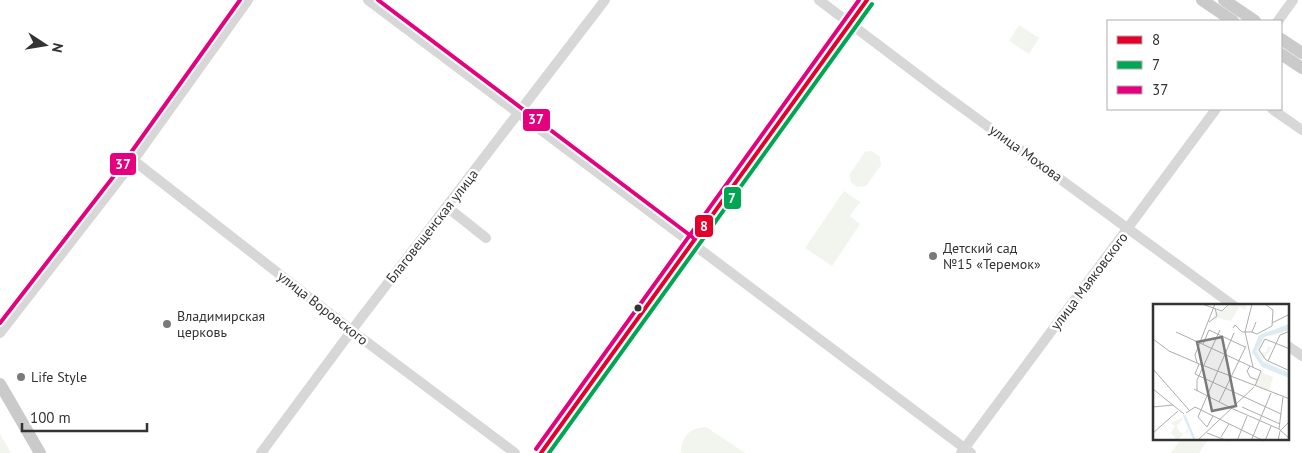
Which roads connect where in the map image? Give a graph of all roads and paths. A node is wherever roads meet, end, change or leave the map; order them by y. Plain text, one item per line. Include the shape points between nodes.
1 (248, 0) edge
2 (368, 0) edge
3 (605, 0) edge
4 (819, 0) edge
5 (867, 0) edge
6 (1202, 0) edge
7 (1224, 0) edge
8 (1293, 0) edge
9 (1232, 20) edge
10 (1254, 20) edge
11 (1279, 20) edge
12 (850, 24) junction
13 (1282, 39) edge
14 (1302, 53) edge
15 (1282, 55) edge
16 (1302, 68) edge
17 (1215, 110) edge
18 (1273, 110) edge
19 (518, 113) junction
20 (1302, 130) edge
21 (133, 160) junction
22 (447, 207) junction
23 (1128, 228) junction
24 (486, 238) dead end
25 (691, 244) junction
26 (1231, 304) edge
27 (352, 330) junction
28 (0, 333) edge
29 (1290, 347) edge
30 (1302, 356) edge
31 (0, 384) edge
32 (965, 451) edge
33 (40, 453) edge
34 (261, 453) edge
35 (515, 453) edge
36 (541, 453) edge

1 - 21 street
2 - 19 street
3 - 19 street, Благовещенская улица
4 - 12 street, улица Мохова
5 - 12 main road
6 - 9 main road
7 - 10 main road
8 - 11 street
12 - 23 street, улица Мохова
12 - 25 main road
13 - 14 main road
15 - 16 main road
17 - 23 street, улица Маяковского
18 - 20 street
19 - 22 street, Благовещенская улица
19 - 25 street
21 - 27 street, улица Воровского
21 - 28 street
22 - 24 street
22 - 27 street, Благовещенская улица
23 - 26 street, улица Мохова
23 - 32 street, улица Маяковского
25 - 32 street
25 - 36 main road
27 - 34 street, Благовещенская улица
27 - 35 street, улица Воровского
29 - 30 street
31 - 33 main road

